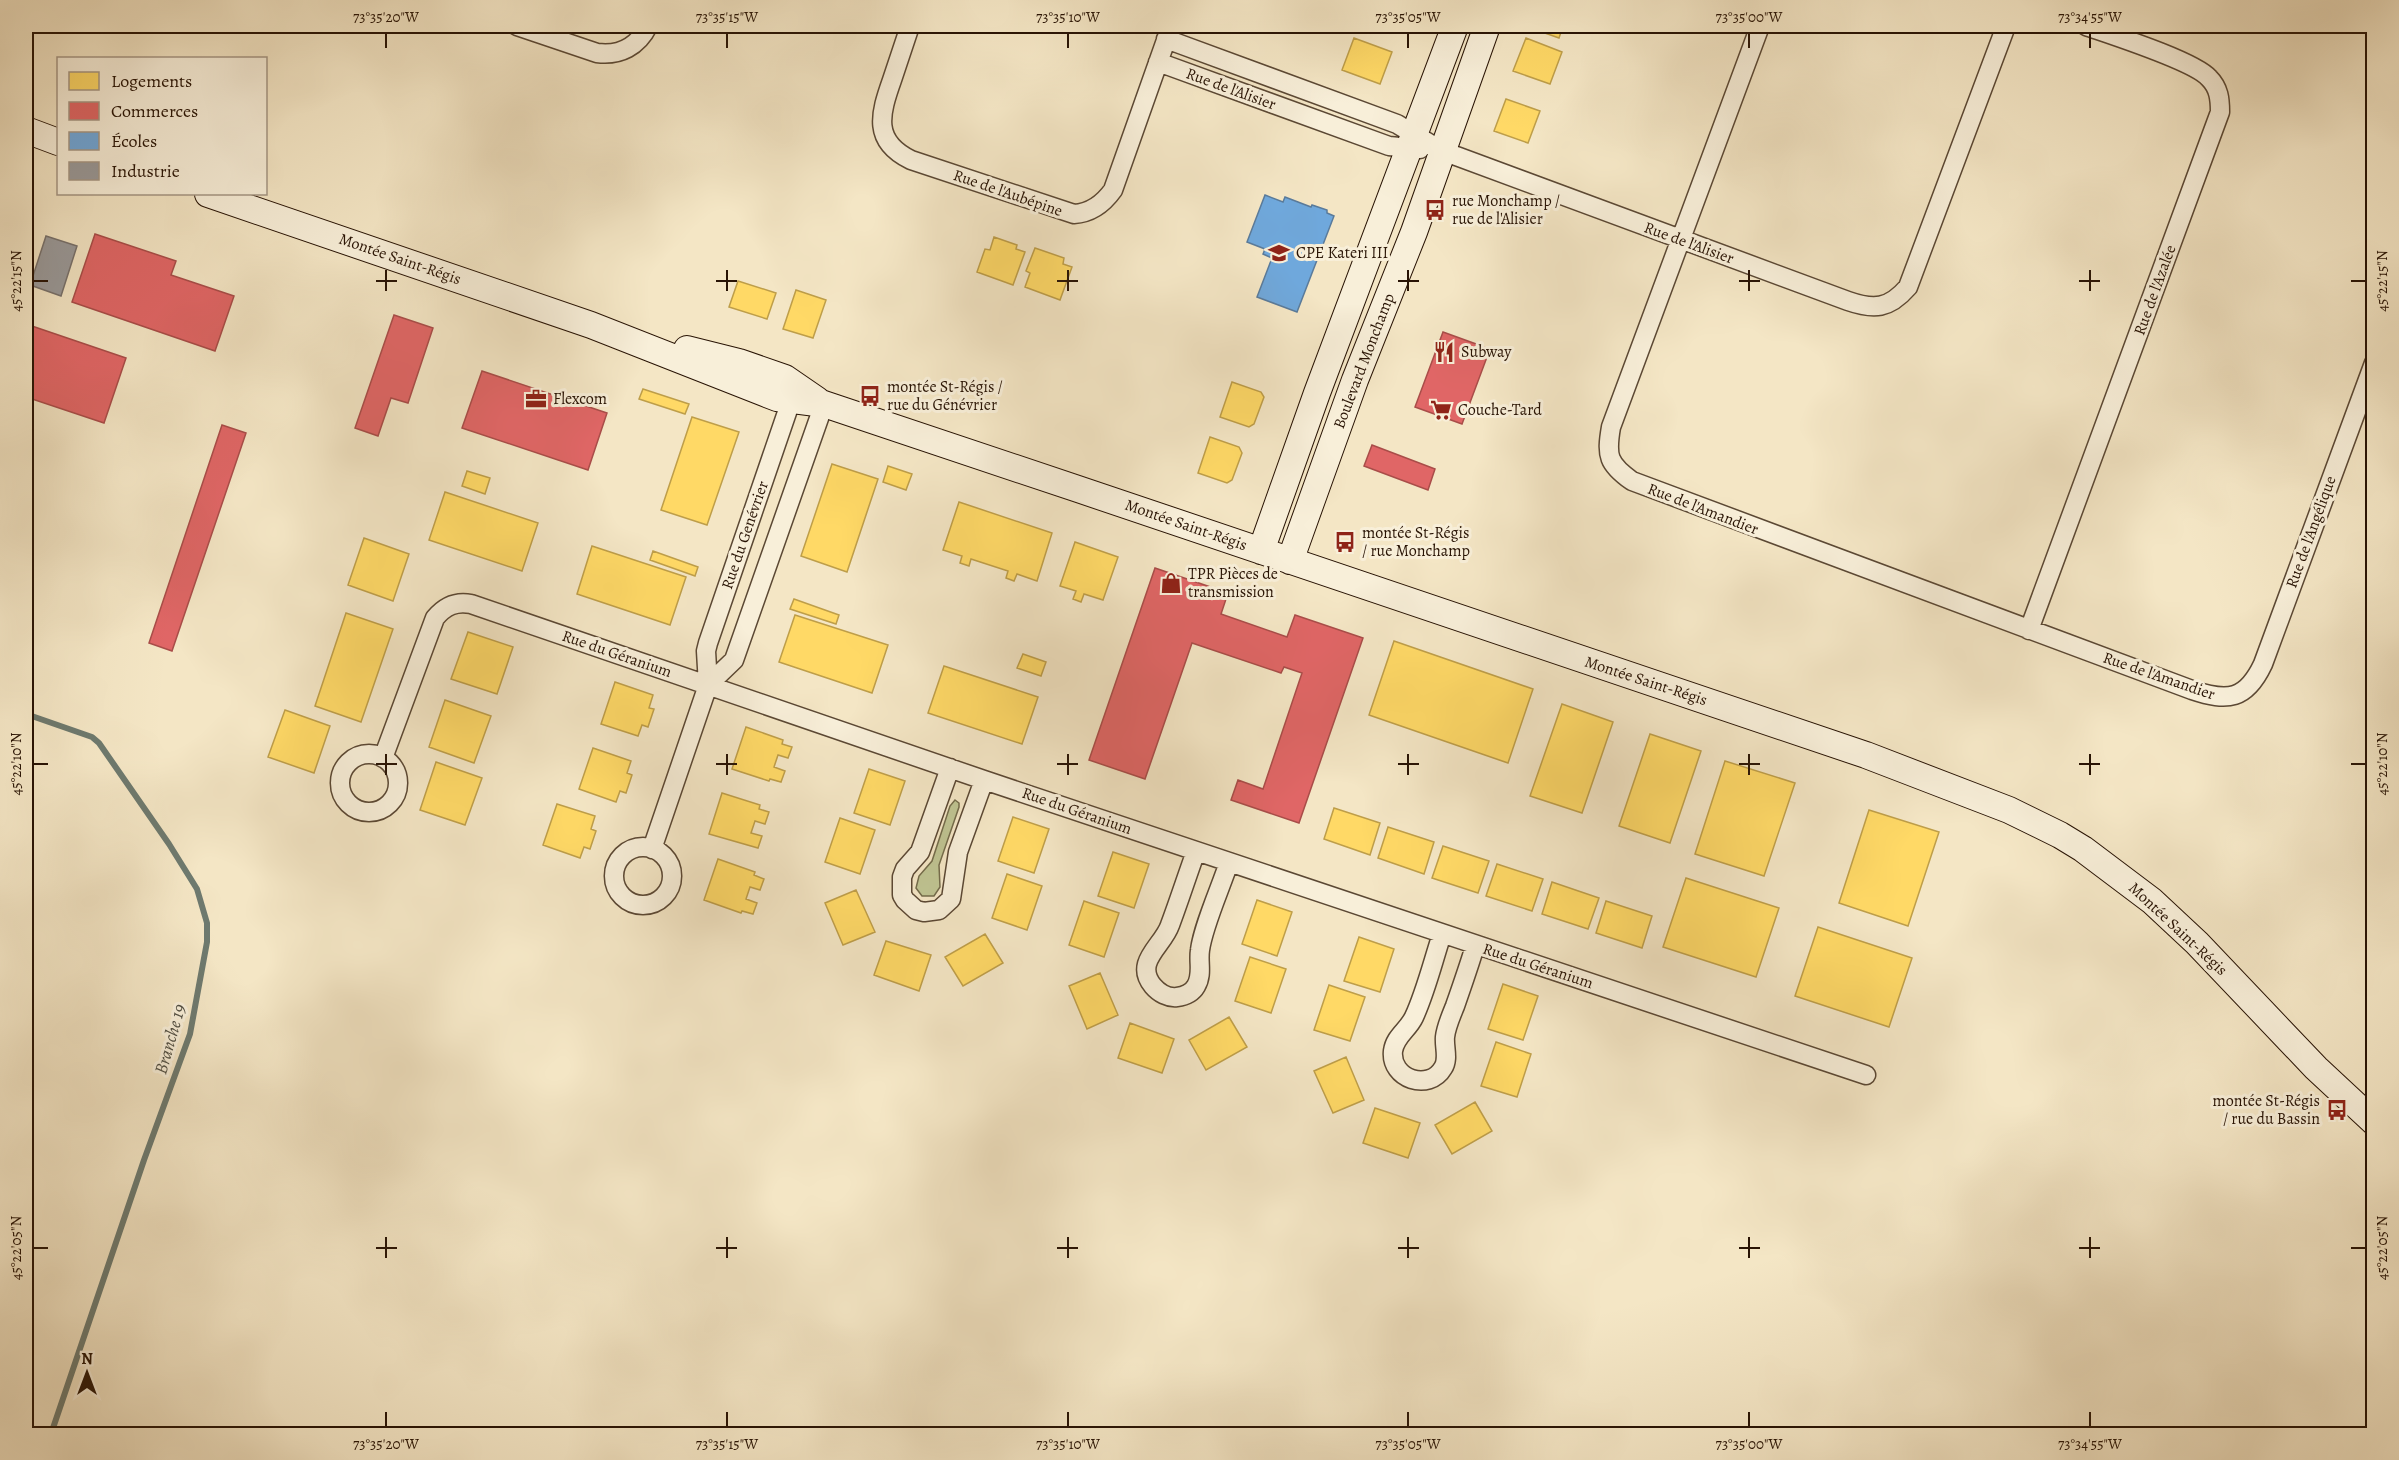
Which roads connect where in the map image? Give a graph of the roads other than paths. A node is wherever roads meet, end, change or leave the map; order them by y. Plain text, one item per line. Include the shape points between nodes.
1 (517, 26) edge
2 (648, 26) edge
3 (910, 26) edge
4 (1455, 26) edge
5 (1487, 26) edge
6 (1760, 26) edge
7 (2006, 26) edge
8 (2086, 26) edge
9 (1169, 32) edge
10 (1158, 62) junction
11 (26, 130) edge
12 (1413, 141) junction
13 (57, 142) edge
14 (1442, 151) junction
15 (211, 195) edge
16 (1680, 240) junction
17 (2373, 365) edge
18 (793, 393) junction
19 (824, 404) junction
20 (1261, 551) junction
21 (1290, 561) junction
22 (2029, 630) junction
23 (708, 685) junction
24 (2238, 694) joint
25 (383, 758) dead end
26 (950, 768) junction
27 (984, 780) junction
28 (652, 849) dead end
29 (1196, 851) junction
30 (1229, 862) junction
31 (1442, 934) junction
32 (1475, 946) junction
33 (1866, 1075) dead end
34 (2373, 1122) edge

1 - 2 street via 607,54 636,43
3 - 10 street, Rue de l'Aubépine via 882,108 882,127 891,147 911,160 1065,213 1082,214 1107,200
4 - 12 street, Boulevard Monchamp
5 - 14 street, Boulevard Monchamp
6 - 16 street, Rue de l'Amandier
7 - 16 street, Rue de l'Alisier via 1908,287 1899,297 1888,304 1861,306
8 - 22 street, Rue de l'Azalée via 2199,69 2217,88 2220,112
9 - 10 street, Rue de l'Aubépine
9 - 12 street, Rue de l'Alisier via 1397,124
10 - 12 street, Rue de l'Alisier via 1389,146
11 - 13 street
12 - 14 street, Rue de l'Alisier
12 - 20 street, Boulevard Monchamp
14 - 16 street, Rue de l'Alisier
14 - 21 street, Boulevard Monchamp
15 - 18 street, Montée Saint-Régis via 591,325 777,398
16 - 22 street, Rue de l'Amandier via 1615,411 1608,443 1612,464 1619,472 1644,487
17 - 24 street, Rue de l'Angélique via 2263,664 2251,685
18 - 19 street, Montée Saint-Régis
18 - 23 street, Rue du Genévrier via 708,643
19 - 20 street, Montée Saint-Régis
19 - 23 street, Rue du Genévrier via 734,660
20 - 21 street, Montée Saint-Régis
21 - 34 street, Montée Saint-Régis via 1866,755 2038,824 2103,863 2159,908
22 - 24 street, Rue de l'Amandier via 2210,696
23 - 25 street, Rue du Géranium via 471,604 454,604 432,622
23 - 26 street, Rue du Géranium
23 - 28 street, Rue du Genévrier
26 - 27 street, Rue du Géranium
26 - 27 street via 920,852 902,877 902,895 916,910 939,910 951,899 957,852
27 - 29 street, Rue du Géranium
29 - 30 street, Rue du Géranium
29 - 30 street via 1169,929 1148,960 1151,983 1168,996 1189,994 1198,983 1200,950
30 - 31 street, Rue du Géranium
31 - 32 street, Rue du Géranium
31 - 32 street via 1414,1016 1394,1047 1395,1066 1411,1079 1430,1079 1446,1064 1445,1037
32 - 33 street, Rue du Géranium

